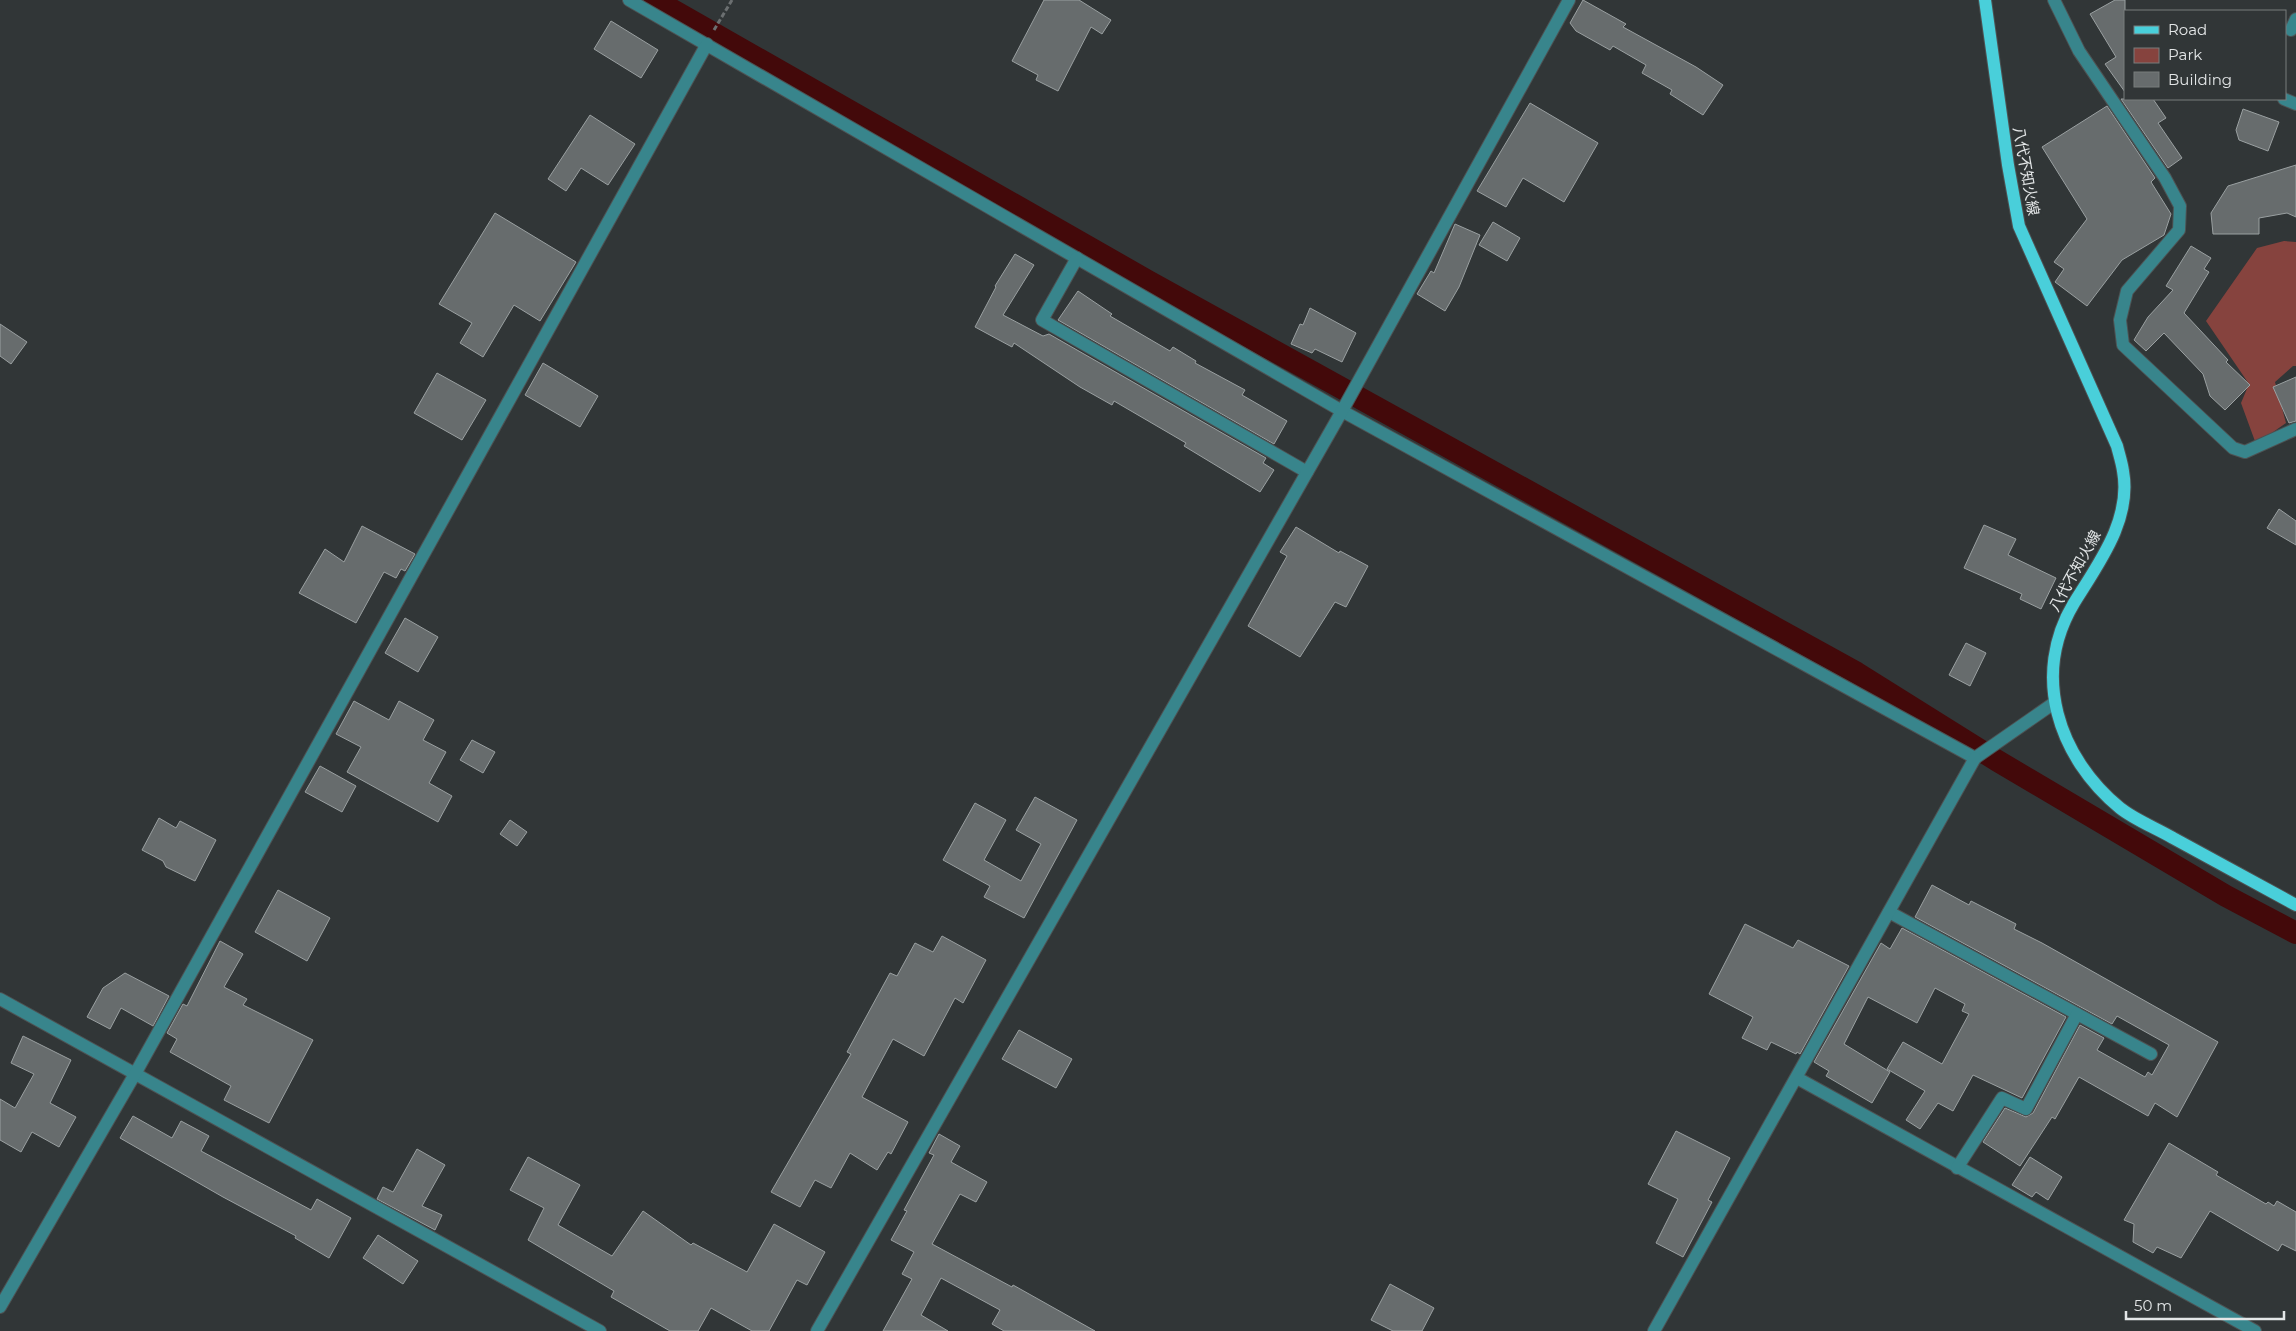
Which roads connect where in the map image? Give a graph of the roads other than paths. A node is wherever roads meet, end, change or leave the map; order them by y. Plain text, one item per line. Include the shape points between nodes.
1 (629, 0) edge
2 (1569, 0) edge
3 (1984, 0) edge
4 (2054, 0) edge
5 (707, 44) junction
6 (1076, 258) junction
7 (1342, 411) junction
8 (2296, 429) edge
9 (1307, 472) junction
10 (2054, 703) junction
11 (1975, 757) junction
12 (2296, 906) edge
13 (1889, 912) junction
14 (0, 999) edge
15 (2077, 1014) junction
16 (2151, 1054) dead end
17 (135, 1074) junction
18 (1797, 1078) junction
19 (1957, 1168) junction
20 (0, 1307) edge
21 (600, 1331) edge
22 (817, 1331) edge
23 (1654, 1331) edge
24 (2255, 1331) edge

1 - 5 street
2 - 7 street
3 - 10 main road, 八代不知火線 via 2019,226 2117,446 2124,473 2123,507 2114,537 2059,633 2053,658
4 - 8 street via 2079,51 2166,178 2180,206 2179,230 2127,290 2120,320 2123,345 2233,448 2245,452
5 - 6 street
5 - 17 street
6 - 7 street
6 - 9 street via 1042,320
7 - 9 street
7 - 11 street
9 - 22 street
10 - 11 street
10 - 12 main road, 八代不知火線 via 2070,749 2092,781 2122,809
11 - 13 street
13 - 15 street
13 - 18 street
14 - 17 street
15 - 16 street
15 - 19 street via 2026,1109 2002,1098
17 - 20 street
17 - 21 street
18 - 19 street
18 - 23 street
19 - 24 street

